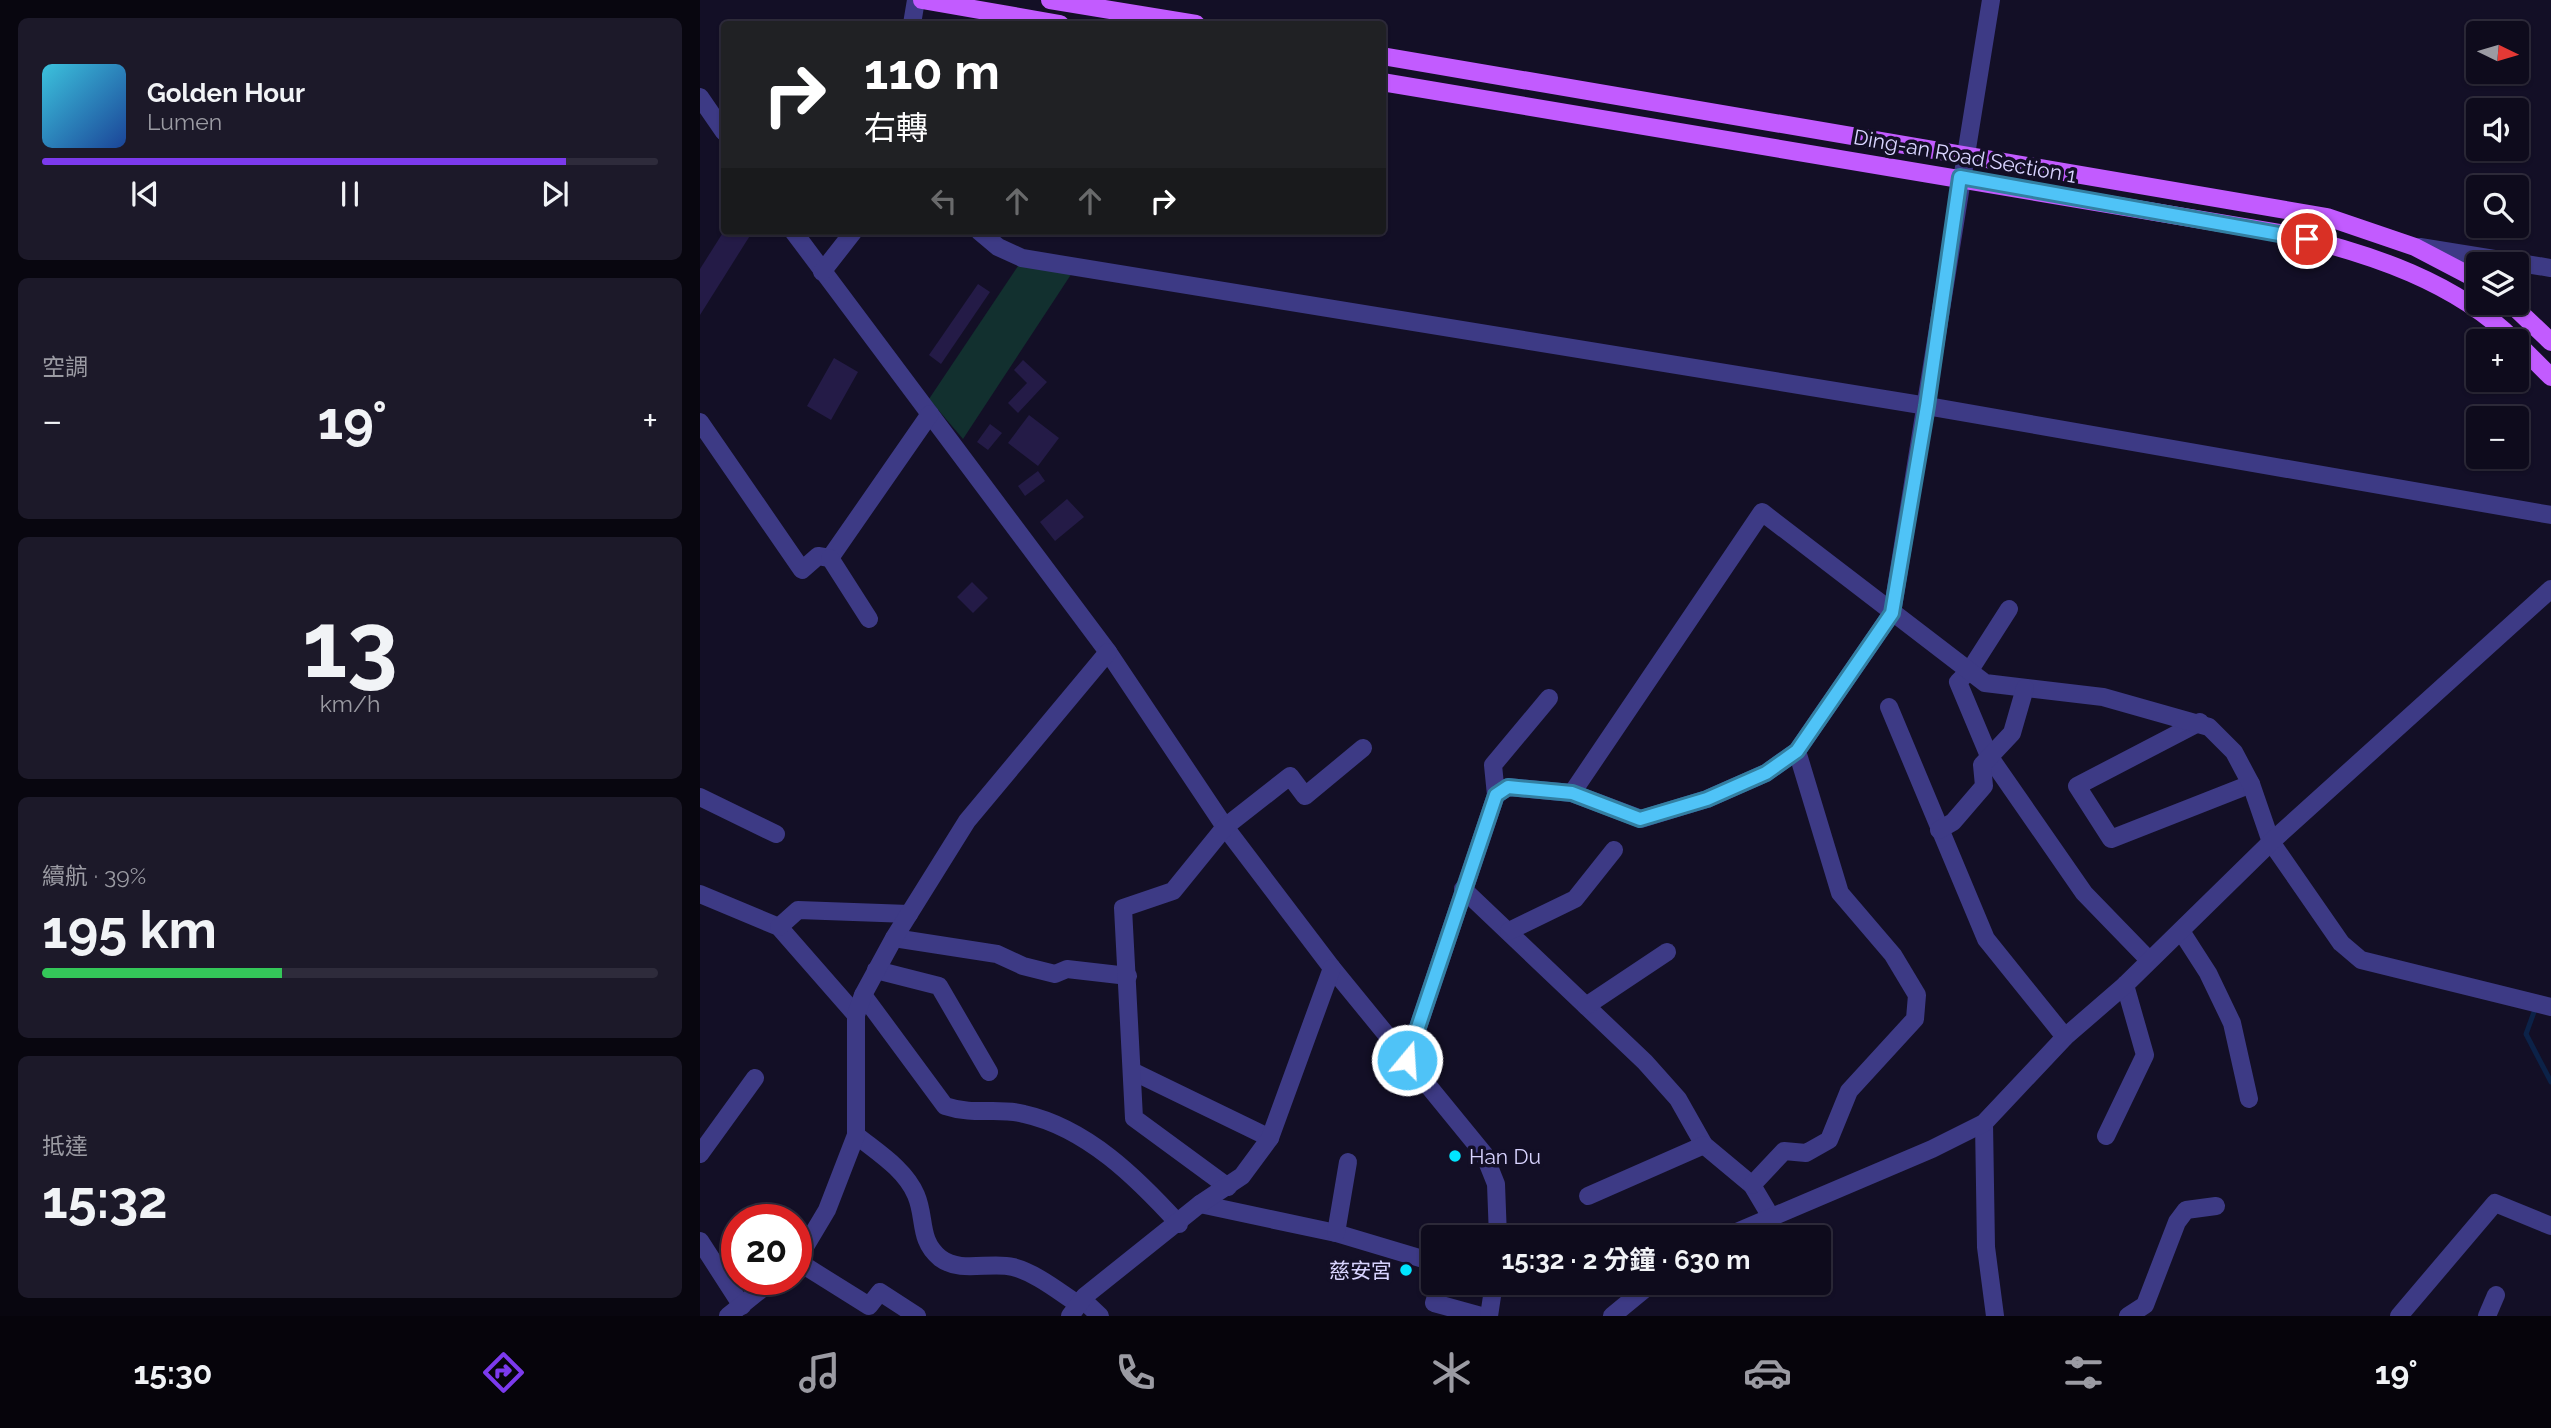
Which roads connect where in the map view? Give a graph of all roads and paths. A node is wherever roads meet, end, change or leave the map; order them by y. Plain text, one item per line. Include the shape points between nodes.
1 (916, 0) edge
2 (922, 0) edge
3 (1051, 0) edge
4 (1991, 0) edge
5 (912, 21) edge
6 (1043, 21) edge
7 (1178, 21) edge
8 (1386, 57) edge
9 (1386, 83) edge
10 (700, 97) edge
11 (721, 128) edge
12 (1964, 155) junction
13 (1960, 177) junction
14 (796, 235) edge
15 (851, 235) edge
16 (984, 235) edge
17 (2415, 247) junction
18 (2551, 268) edge
19 (822, 272) junction
20 (2466, 274) edge
21 (2523, 315) edge
22 (2501, 329) edge
23 (2551, 342) edge
24 (2529, 355) edge
25 (2551, 377) edge
26 (1927, 406) junction
27 (930, 414) junction
28 (700, 422) edge
29 (2551, 515) edge
30 (830, 558) junction
31 (2551, 589) edge
32 (2008, 609) dead end
33 (1892, 613) junction
34 (869, 619) dead end
35 (1108, 652) junction
36 (1969, 670) junction
37 (2025, 688) junction
38 (1549, 698) dead end
39 (1889, 707) dead end
40 (2200, 722) junction
41 (1363, 748) dead end
42 (1797, 751) junction
43 (1989, 756) junction
44 (2251, 784) junction
45 (1572, 793) junction
46 (1496, 795) junction
47 (700, 797) edge
48 (1226, 827) junction
49 (1939, 831) junction
50 (776, 834) dead end
51 (2271, 842) junction
52 (1614, 850) dead end
53 (1463, 889) junction
54 (700, 894) edge
55 (909, 914) junction
56 (779, 927) junction
57 (2181, 930) junction
58 (1509, 931) junction
59 (894, 938) junction
60 (1667, 952) dead end
61 (2149, 960) junction
62 (1332, 968) junction
63 (876, 970) junction
64 (1128, 976) junction
65 (2124, 985) junction
66 (863, 995) junction
67 (1586, 1006) junction
68 (2551, 1007) edge
69 (856, 1015) junction
70 (2065, 1037) junction
71 (1407, 1060) junction
72 (1132, 1071) junction
73 (989, 1072) dead end
74 (755, 1077) dead end
75 (2249, 1099) dead end
76 (1984, 1123) junction
77 (856, 1135) junction
78 (2106, 1136) dead end
79 (1270, 1138) junction
80 (1704, 1145) junction
81 (700, 1154) edge
82 (1348, 1162) dead end
83 (1752, 1185) junction
84 (1228, 1187) junction
85 (1588, 1196) dead end
86 (1200, 1204) junction
87 (2216, 1206) dead end
88 (1771, 1217) junction
89 (1178, 1224) junction
90 (1497, 1225) edge
91 (1753, 1225) edge
92 (2551, 1226) edge
93 (1336, 1233) junction
94 (812, 1236) edge
95 (700, 1241) edge
96 (1421, 1258) edge
97 (812, 1270) edge
98 (754, 1295) edge
99 (1436, 1295) edge
100 (1492, 1295) edge
101 (1639, 1295) edge
102 (2496, 1295) dead end
103 (1077, 1306) edge
104 (735, 1311) edge
105 (1617, 1315) edge
106 (917, 1316) edge
107 (1100, 1316) edge
108 (1481, 1316) edge
109 (1489, 1316) edge
110 (1994, 1316) edge
111 (2128, 1316) edge
112 (2399, 1316) edge
113 (2487, 1316) edge

1 - 5 street
2 - 6 main road
3 - 7 main road
4 - 12 street
8 - 12 main road, Ding-an Road Section 1
9 - 13 main road, Ding-an Road Section 1
10 - 11 street
12 - 13 street
12 - 17 main road, Ding-an Road Section 1 via 2327,217
13 - 22 main road, Ding-an Road Section 1 via 2324,243 2380,261 2453,294
13 - 26 street
14 - 19 street
15 - 19 street
16 - 26 street via 1022,258
17 - 18 street
17 - 20 main road, Ding-an Road Section 1
19 - 27 street
21 - 23 main road
24 - 25 main road, Ding-an Road Section 1
26 - 29 street
26 - 33 street
27 - 30 street
27 - 35 street
28 - 30 street via 802,570 817,556
30 - 34 street
31 - 51 street
32 - 36 street
33 - 36 street
33 - 42 street
33 - 45 street via 1762,512
35 - 48 street
35 - 55 street via 967,821
36 - 37 street via 1986,683
36 - 43 street via 1958,682
37 - 40 street via 2103,697
37 - 43 street via 2012,733
38 - 46 street via 1493,765
39 - 49 street
40 - 44 street via 2234,752
40 - 44 street via 2077,786 2111,839
41 - 48 street via 1305,796 1290,776
42 - 45 street via 1766,773 1707,799 1640,819
42 - 83 street via 1840,893 1893,955 1917,995 1915,1019 1849,1091 1829,1139 1805,1153 1784,1151
43 - 49 street via 1982,765 1983,786 1953,822
43 - 61 street via 2084,893
44 - 51 street
45 - 46 street via 1508,787
46 - 53 street
47 - 50 street
48 - 62 street
48 - 64 street via 1173,891 1123,908
49 - 70 street via 1986,939
51 - 57 street
51 - 68 street via 2342,943 2361,960
52 - 58 street via 1575,899
53 - 58 street
53 - 71 street
54 - 56 street
55 - 56 street via 798,909
55 - 59 street
56 - 69 street
57 - 61 street
57 - 75 street via 2232,1023
58 - 67 street
59 - 63 street
59 - 64 street via 997,954 1055,974 1067,969
60 - 67 street
61 - 65 street
62 - 71 street
62 - 79 street
63 - 66 street
63 - 73 street via 939,986
64 - 72 street
65 - 70 street
65 - 78 street via 2145,1055
66 - 69 street
66 - 89 street via 945,1106 967,1113 1020,1112 1048,1120 1117,1160
67 - 80 street via 1678,1099
69 - 77 street
70 - 76 street
71 - 90 street via 1492,1168
72 - 79 street
72 - 84 street via 1134,1118
74 - 81 street
76 - 88 street
76 - 110 street via 1986,1247
77 - 94 street via 827,1210
77 - 103 street via 898,1168 916,1195 926,1245 943,1260 979,1268 1011,1266
79 - 84 street
80 - 83 street
80 - 85 street
82 - 93 street
83 - 88 street
84 - 86 street
86 - 89 street
86 - 93 street
87 - 111 street via 2186,1210 2177,1222 2145,1305
88 - 91 street
89 - 103 street
92 - 112 street via 2495,1203
93 - 96 street
95 - 104 street
97 - 106 street via 869,1306 880,1292
98 - 104 street
99 - 108 street via 1434,1303
100 - 109 street
101 - 105 street
102 - 113 street
103 - 107 street

